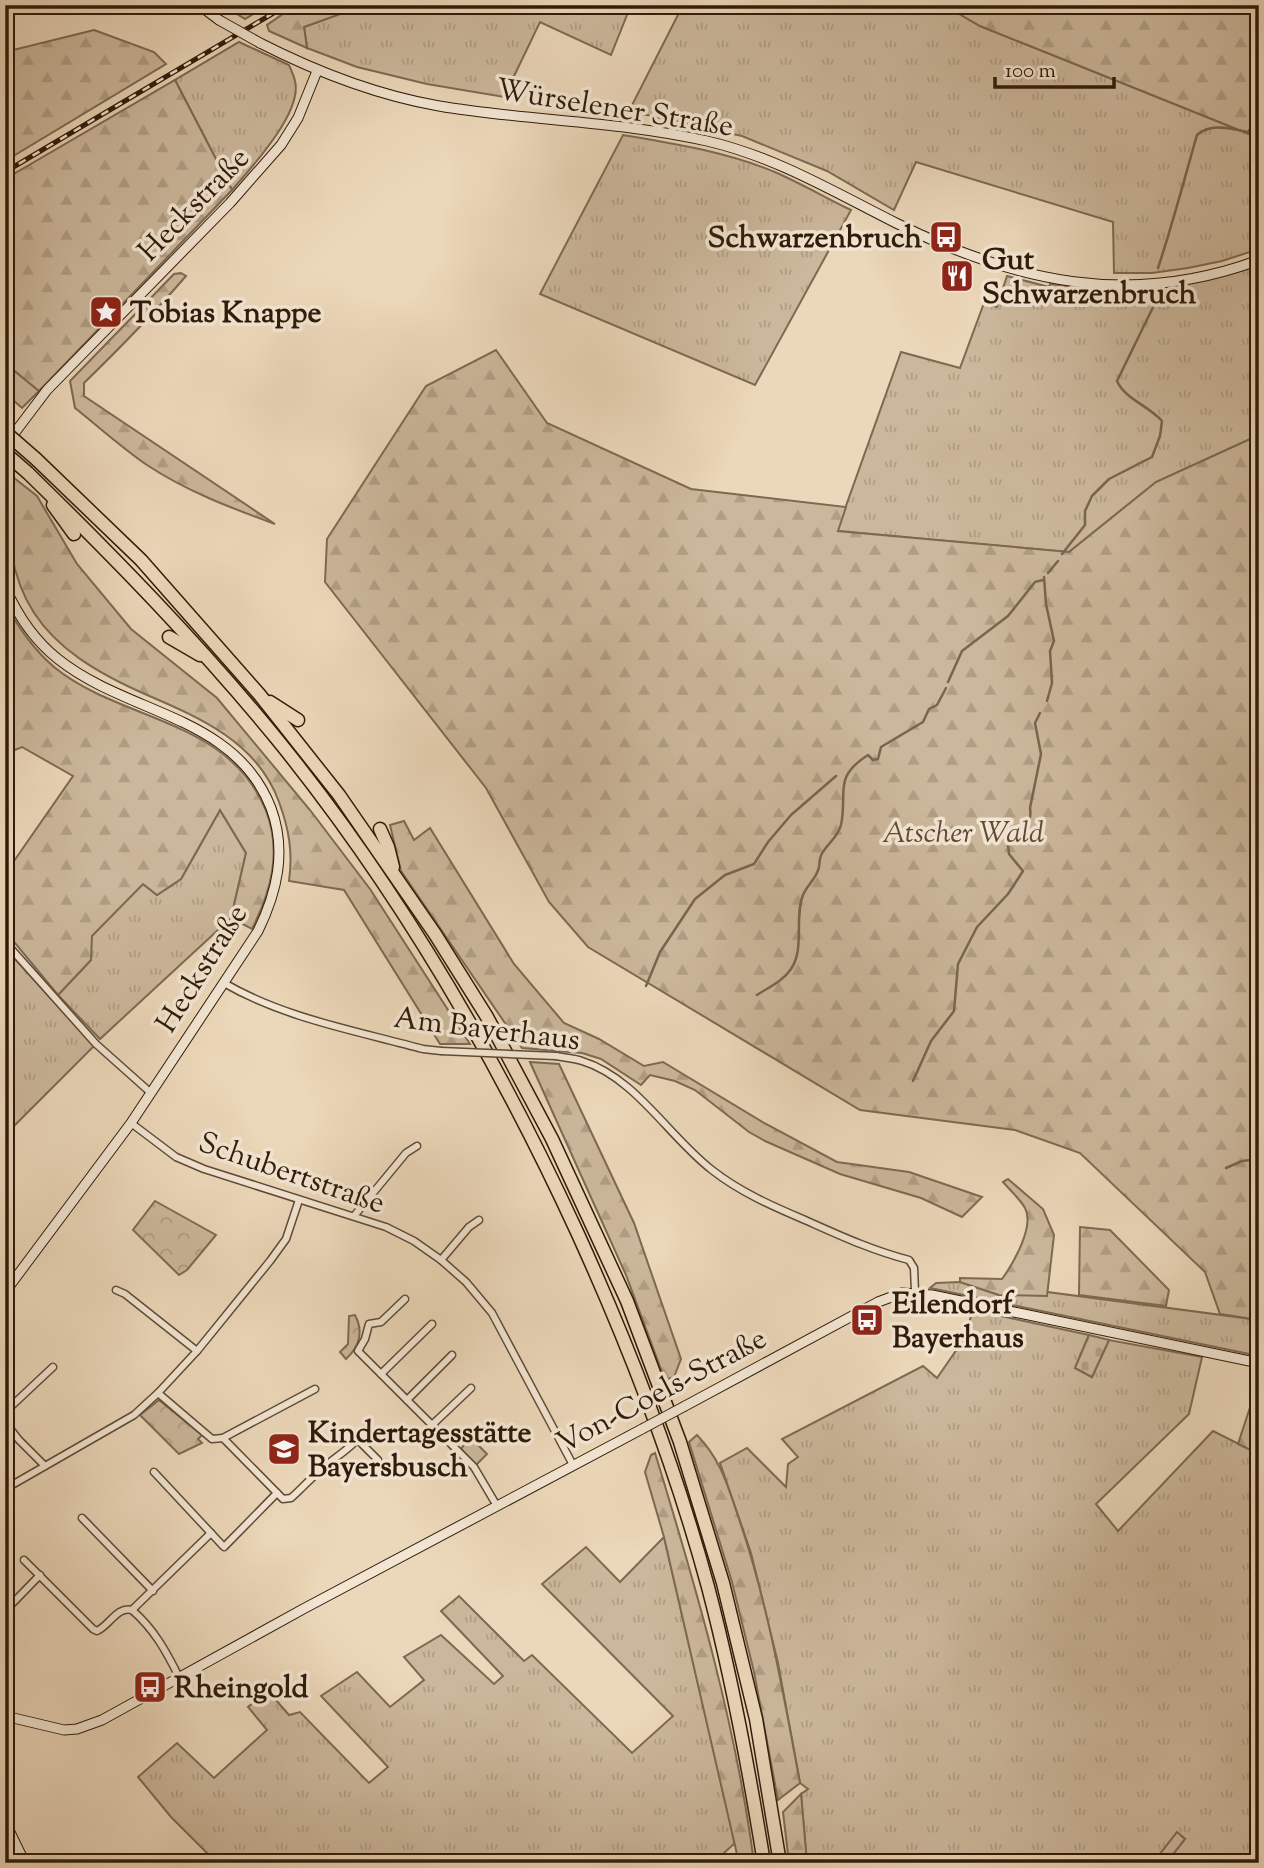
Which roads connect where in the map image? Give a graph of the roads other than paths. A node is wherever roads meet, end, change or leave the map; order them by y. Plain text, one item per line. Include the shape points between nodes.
1 (199, 5) edge
2 (317, 71) junction
3 (1259, 260) edge
4 (5, 432) edge
5 (5, 454) edge
6 (40, 484) junction
7 (74, 534) dead end
8 (5, 587) edge
9 (169, 638) dead end
10 (209, 660) junction
11 (258, 694) junction
12 (298, 720) dead end
13 (380, 829) dead end
14 (394, 875) junction
15 (5, 942) edge
16 (224, 983) junction
17 (151, 1093) junction
18 (131, 1123) junction
19 (417, 1146) dead end
20 (299, 1200) junction
21 (354, 1216) junction
22 (480, 1220) dead end
23 (441, 1260) junction
24 (116, 1290) dead end
25 (5, 1292) edge
26 (915, 1292) junction
27 (405, 1299) dead end
28 (432, 1324) dead end
29 (197, 1351) junction
30 (452, 1355) dead end
31 (1259, 1363) edge
32 (53, 1367) dead end
33 (381, 1374) junction
34 (471, 1388) dead end
35 (315, 1389) dead end
36 (158, 1393) junction
37 (407, 1400) junction
38 (5, 1412) edge
39 (5, 1422) edge
40 (432, 1425) junction
41 (365, 1429) dead end
42 (223, 1438) junction
43 (358, 1440) junction
44 (378, 1460) dead end
45 (573, 1465) junction
46 (45, 1466) junction
47 (154, 1472) dead end
48 (5, 1489) edge
49 (277, 1493) junction
50 (497, 1506) junction
51 (82, 1518) dead end
52 (211, 1533) junction
53 (24, 1560) dead end
54 (40, 1575) junction
55 (153, 1591) junction
56 (132, 1610) junction
57 (5, 1611) edge
58 (179, 1676) junction
59 (5, 1716) edge
60 (5, 1822) edge
61 (25, 1863) edge
62 (764, 1863) edge
63 (780, 1863) edge

1 - 2 main road, Würselener Straße, bridge
2 - 3 main road, Würselener Straße via 438,106 615,126 724,145 779,163 960,252 1042,277 1088,284 1149,284
2 - 5 main road, Heckstraße via 281,145 47,390
4 - 11 highway, bridge via 141,560
5 - 6 highway, bridge
6 - 7 highway
6 - 10 highway via 119,561
8 - 16 main road, Heckstraße via 22,619 58,659 109,690 209,735 251,771 265,793 279,841 276,885 258,931
9 - 10 highway
10 - 62 highway via 277,740 382,883 473,1026 537,1144 613,1310 664,1446 711,1599 740,1721
11 - 12 highway
11 - 14 highway via 339,795
13 - 14 highway
14 - 63 highway via 487,1017 552,1139 627,1301 680,1442 723,1583 756,1719
15 - 17 street via 96,1044
16 - 17 main road, Heckstraße
16 - 26 street, Am Bayerhaus, bridge via 321,1021 424,1049 581,1060 629,1088 710,1169 745,1193 870,1249 909,1259
17 - 18 main road, Heckstraße
18 - 20 street, Schubertstraße via 176,1157
18 - 25 main road, Heckstraße
19 - 21 street
20 - 21 street, Schubertstraße
20 - 29 street via 286,1239
21 - 23 street, Schubertstraße via 396,1232
22 - 23 street
23 - 45 street, Schubertstraße via 492,1313
24 - 29 street
26 - 31 main road, Von-Coels-Straße
26 - 45 main road, Von-Coels-Straße, bridge via 878,1302
27 - 33 street via 382,1322 369,1324 358,1351
28 - 33 street
29 - 36 street
30 - 37 street
32 - 38 street
33 - 37 street
34 - 40 street
35 - 42 street
36 - 42 street via 212,1439
36 - 46 street via 134,1415
37 - 40 street
39 - 46 street
40 - 50 street via 474,1468
41 - 43 street
42 - 49 street
43 - 44 street
43 - 49 street via 291,1498 283,1499
45 - 50 main road, Von-Coels-Straße
46 - 48 street
47 - 52 street
49 - 52 street via 224,1547
50 - 58 main road, Von-Coels-Straße
51 - 55 street
52 - 55 street
53 - 54 street
54 - 56 street via 97,1631 121,1610
54 - 57 street
55 - 56 street
56 - 58 street via 161,1642
58 - 59 main road, Von-Coels-Straße via 102,1720 77,1729
60 - 61 main road

